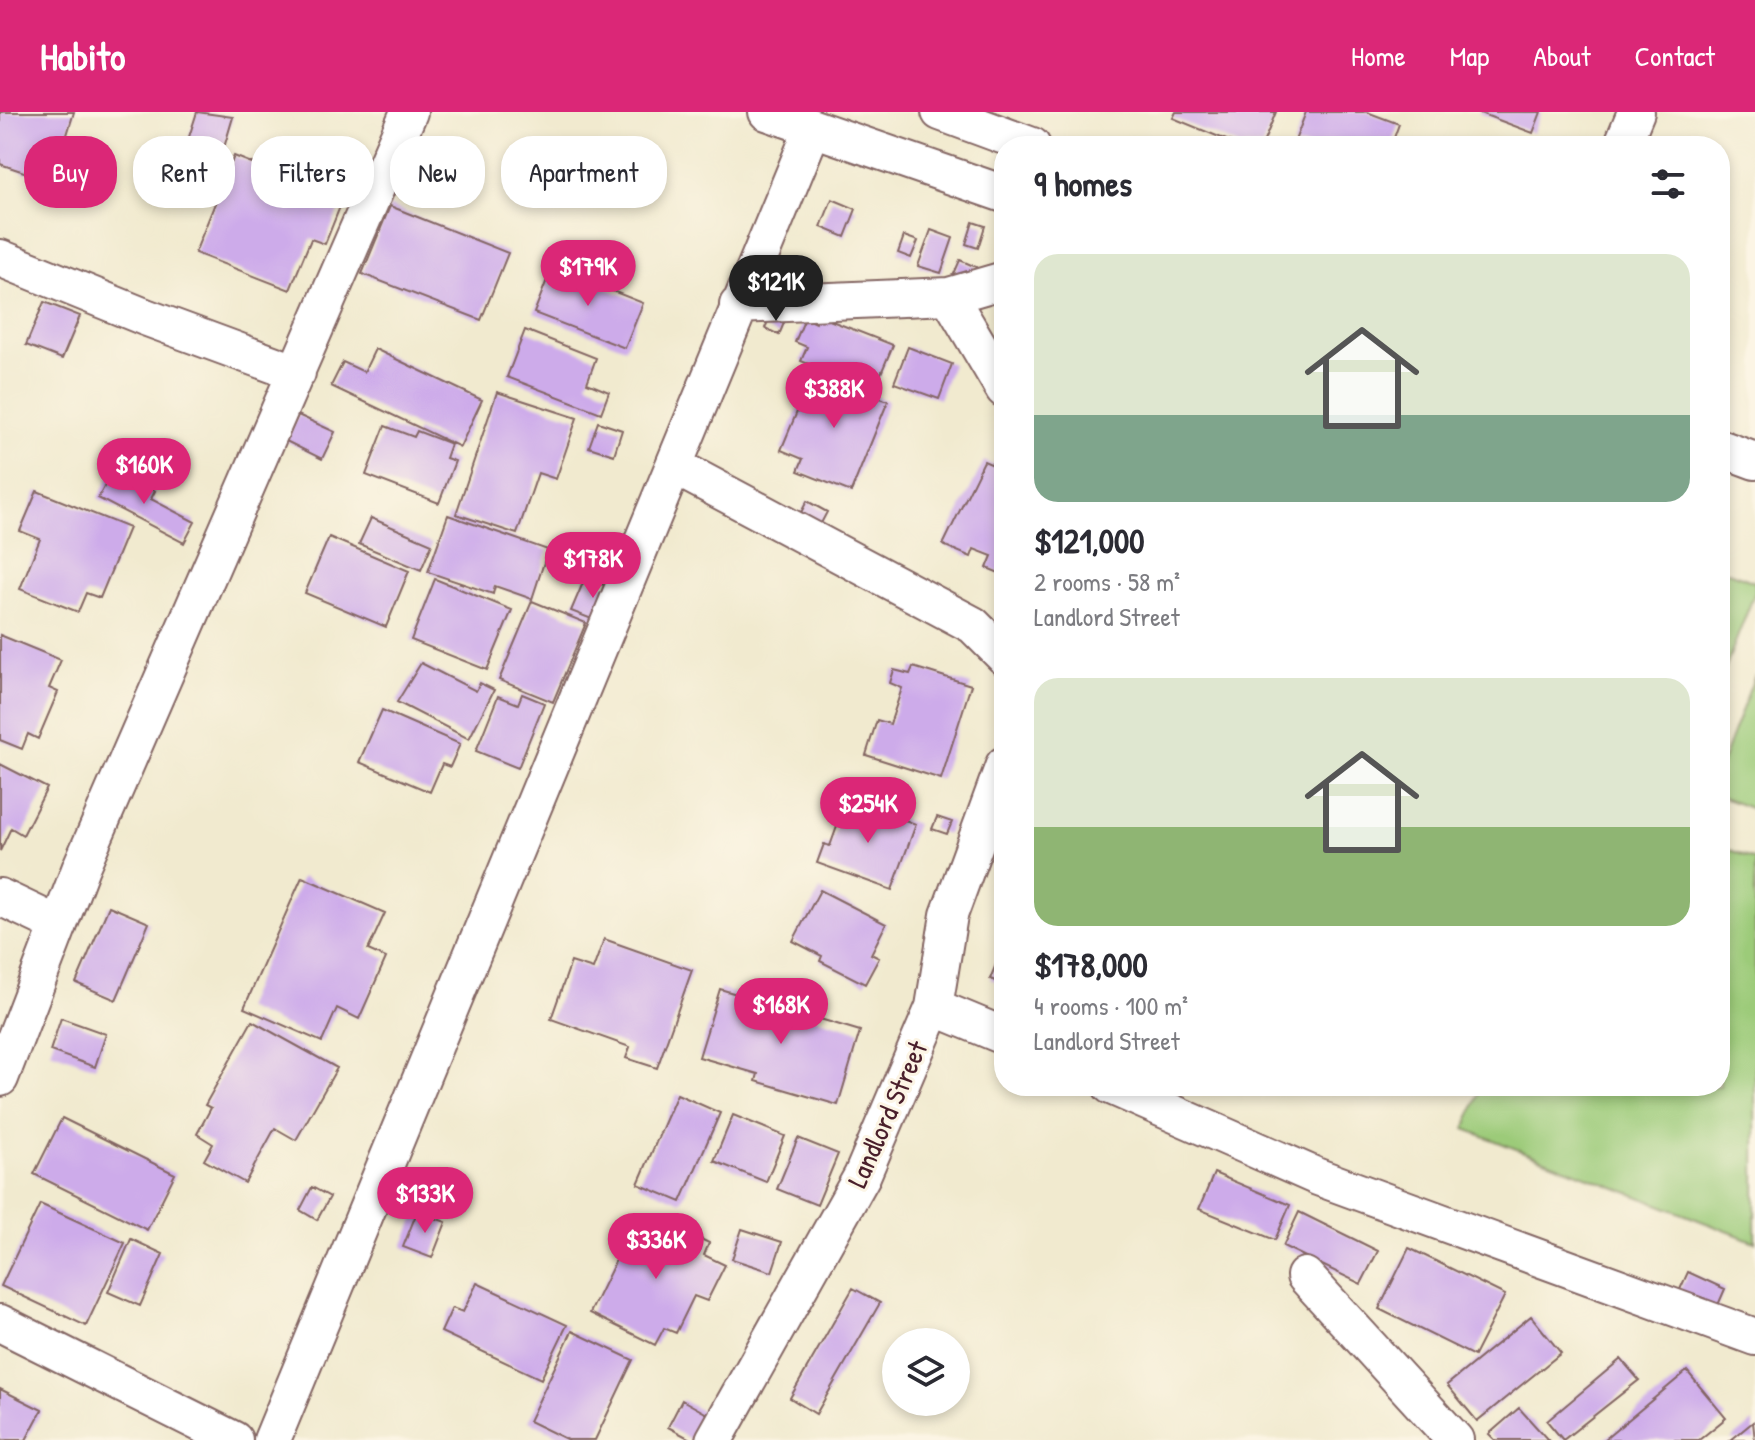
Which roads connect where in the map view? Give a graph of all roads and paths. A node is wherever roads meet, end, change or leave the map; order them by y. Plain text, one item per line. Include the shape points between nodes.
1 (409, 112) edge
2 (767, 112) edge
3 (940, 112) edge
4 (1636, 112) edge
5 (813, 128) junction
6 (1005, 136) edge
7 (1626, 136) edge
8 (994, 191) edge
9 (0, 258) edge
10 (994, 283) edge
11 (949, 296) junction
12 (738, 305) junction
13 (994, 372) edge
14 (297, 373) junction
15 (1730, 452) edge
16 (1755, 461) edge
17 (674, 466) junction
18 (994, 646) edge
19 (994, 792) edge
20 (0, 897) edge
21 (59, 925) junction
22 (934, 1007) junction
23 (994, 1032) edge
24 (0, 1078) edge
25 (1134, 1096) edge
26 (1305, 1276) dead end
27 (0, 1323) edge
28 (1755, 1337) edge
29 (234, 1440) edge
30 (272, 1440) edge
31 (714, 1440) edge
32 (1455, 1440) edge

1 - 14 street
2 - 5 street
3 - 6 street
4 - 7 street
5 - 8 street
5 - 12 street
9 - 14 street
10 - 11 street
11 - 12 street
11 - 13 street
12 - 17 street
14 - 21 street
15 - 16 street
17 - 18 street via 973,625
17 - 30 street
19 - 22 street, Landlord Street via 949,915
20 - 21 street
21 - 24 street
22 - 23 street
22 - 31 street, Landlord Street via 862,1176
25 - 28 street via 1318,1177
26 - 32 street
27 - 29 street

